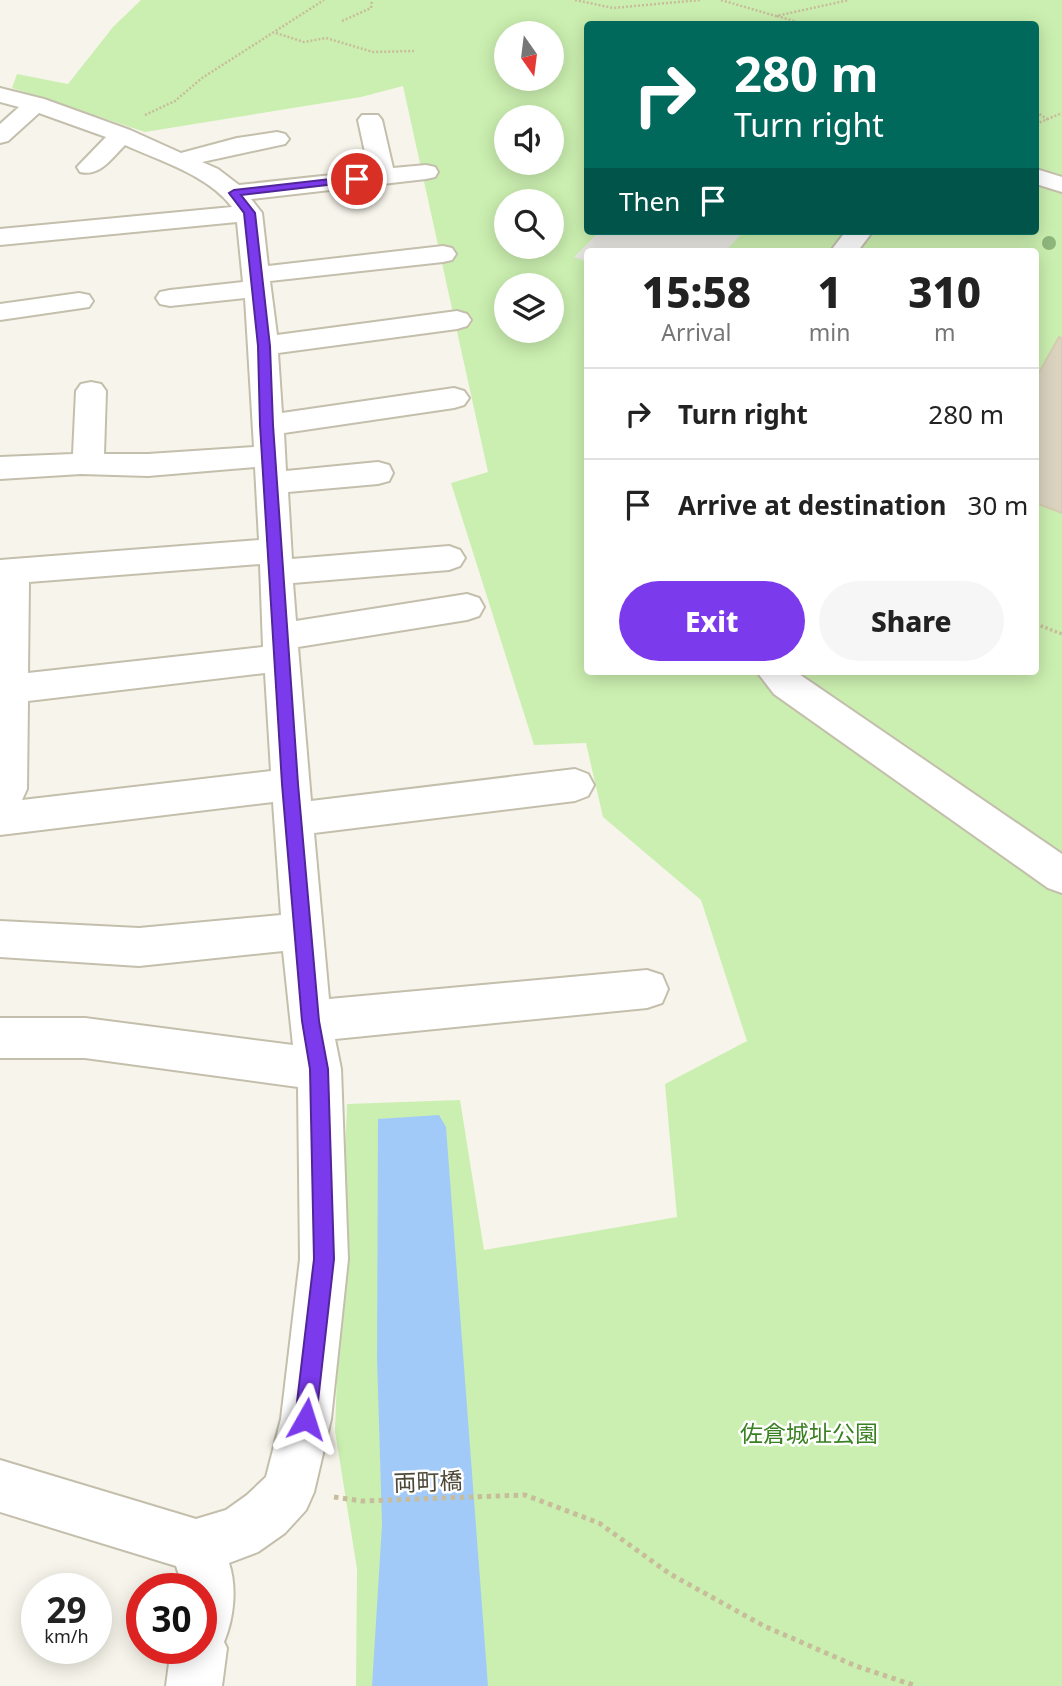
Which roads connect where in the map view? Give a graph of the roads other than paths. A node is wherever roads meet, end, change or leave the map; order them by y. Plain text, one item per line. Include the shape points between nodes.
1 (0, 95) edge
2 (36, 104) junction
3 (370, 120) dead end
4 (118, 133) junction
5 (0, 136) edge
6 (277, 139) dead end
7 (177, 161) junction
8 (89, 167) dead end
9 (426, 172) dead end
10 (382, 176) junction
11 (1039, 177) edge
12 (1062, 185) edge
13 (242, 203) junction
14 (0, 237) edge
15 (872, 241) edge
16 (854, 248) edge
17 (443, 254) dead end
18 (256, 282) junction
19 (170, 298) dead end
20 (79, 301) dead end
21 (0, 312) edge
22 (457, 320) dead end
23 (264, 346) junction
24 (91, 391) dead end
25 (454, 398) dead end
26 (268, 455) junction
27 (88, 464) junction
28 (0, 468) edge
29 (378, 473) dead end
30 (449, 558) dead end
31 (275, 562) junction
32 (7, 571) edge
33 (467, 607) dead end
34 (281, 647) junction
35 (777, 675) edge
36 (10, 688) junction
37 (575, 785) dead end
38 (291, 801) junction
39 (0, 807) edge
40 (0, 819) edge
41 (1062, 876) edge
42 (302, 932) junction
43 (0, 939) edge
44 (647, 989) dead end
45 (310, 1021) junction
46 (0, 1038) edge
47 (319, 1069) junction
48 (0, 1486) edge
49 (196, 1546) junction
50 (205, 1573) edge
51 (197, 1664) edge
52 (194, 1686) edge

1 - 2 street
2 - 4 street
2 - 5 street
3 - 10 street
4 - 7 street
4 - 8 street
6 - 7 street
7 - 13 street via 209,174
9 - 10 street
10 - 13 street
11 - 12 street
13 - 14 street
13 - 18 street
15 - 16 street
17 - 18 street
18 - 19 street
18 - 23 street
20 - 21 street
22 - 23 street
23 - 26 street
24 - 27 street
25 - 26 street
26 - 27 street via 148,465
26 - 29 street
26 - 31 street
27 - 28 street
30 - 31 street
31 - 32 street
31 - 34 street
32 - 36 street
33 - 34 street
34 - 36 street
34 - 38 street
35 - 41 street
36 - 39 street via 8,789
37 - 38 street
38 - 40 street
38 - 42 street
42 - 43 street via 139,947
42 - 45 street
44 - 45 street
45 - 47 street
46 - 47 street via 85,1038
47 - 49 street via 324,1259 306,1419 288,1492 239,1533
48 - 49 street
49 - 50 street
51 - 52 street

